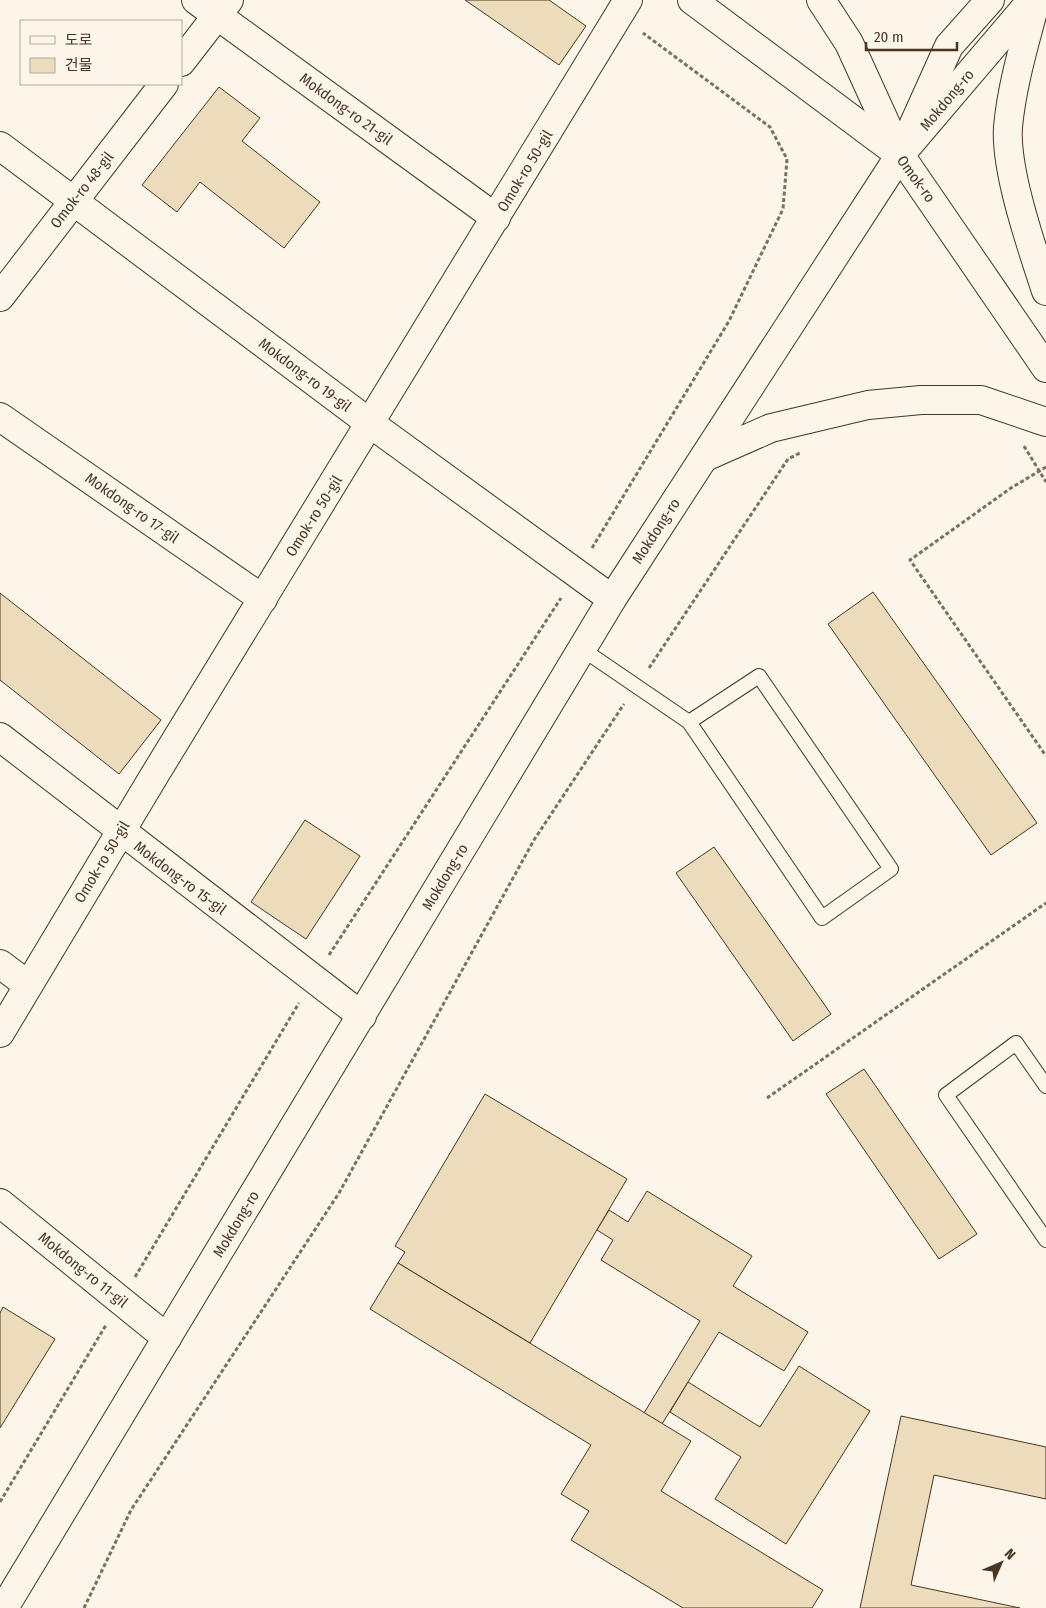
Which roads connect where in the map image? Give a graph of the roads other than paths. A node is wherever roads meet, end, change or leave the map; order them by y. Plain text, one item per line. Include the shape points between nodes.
1 (692, 0) edge
2 (821, 0) edge
3 (990, 0) edge
4 (1032, 0) edge
5 (1036, 0) edge
6 (214, 5) edge
7 (624, 7) edge
8 (182, 60) edge
9 (163, 85) edge
10 (0, 146) edge
11 (900, 155) junction
12 (73, 202) junction
13 (496, 218) junction
14 (1046, 291) edge
15 (0, 297) edge
16 (1046, 368) edge
17 (0, 417) edge
18 (1046, 422) edge
19 (370, 424) junction
20 (705, 457) junction
21 (263, 599) junction
22 (612, 600) junction
23 (582, 649) junction
24 (689, 722) junction
25 (0, 737) edge
26 (120, 832) junction
27 (0, 964) edge
28 (28, 985) junction
29 (362, 1016) junction
30 (0, 1033) edge
31 (1046, 1086) edge
32 (0, 1203) edge
33 (1046, 1240) edge
34 (167, 1338) junction
35 (4, 1608) edge

1 - 11 street, Omok-ro
2 - 11 street via 849,43
3 - 11 street, Mokdong-ro via 949,46
4 - 11 street, Mokdong-ro
5 - 14 street via 1014,84 1008,129 1010,162
6 - 8 street
6 - 13 street, Mokdong-ro 21-gil
7 - 13 street, Omok-ro 50-gil
9 - 12 street, Omok-ro 48-gil
10 - 12 street, Mokdong-ro 19-gil
11 - 16 street, Omok-ro
11 - 20 street, Mokdong-ro
12 - 15 street, Omok-ro 48-gil
12 - 19 street, Mokdong-ro 19-gil
13 - 19 street, Omok-ro 50-gil
17 - 21 street, Mokdong-ro 17-gil
18 - 20 street via 981,400 921,400 868,405 771,428
19 - 21 street, Omok-ro 50-gil
19 - 22 street, Mokdong-ro 19-gil
20 - 22 street, Mokdong-ro
21 - 26 street, Omok-ro 50-gil
22 - 23 street, Mokdong-ro
23 - 24 lane
23 - 29 street, Mokdong-ro
24 - 24 lane via 759,676 891,869 822,918
25 - 26 street, Mokdong-ro 15-gil
26 - 28 street, Omok-ro 50-gil
26 - 29 street, Mokdong-ro 15-gil
27 - 28 street
28 - 30 street, Omok-ro 50-gil
29 - 34 street, Mokdong-ro
31 - 33 lane via 1016,1043 946,1095
32 - 34 street, Mokdong-ro 11-gil
34 - 35 street, Mokdong-ro

